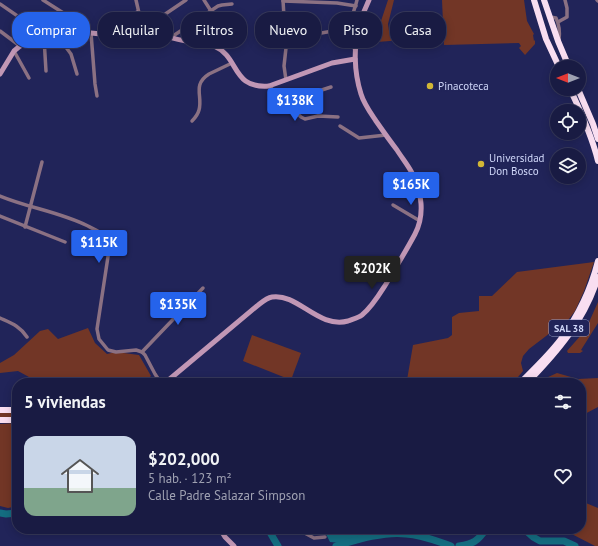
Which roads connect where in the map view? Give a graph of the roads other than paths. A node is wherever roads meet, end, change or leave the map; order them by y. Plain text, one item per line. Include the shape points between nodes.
1 (43, 0) edge
2 (136, 0) edge
3 (186, 0) edge
4 (204, 0) edge
5 (357, 0) edge
6 (369, 0) edge
7 (534, 0) edge
8 (544, 0) edge
9 (565, 0) edge
10 (283, 1) edge
11 (0, 4) edge
12 (232, 4) dead end
13 (356, 6) junction
14 (211, 11) junction
15 (62, 12) edge
16 (139, 12) edge
17 (168, 12) edge
18 (284, 12) edge
19 (354, 12) edge
20 (12, 13) edge
21 (550, 17) junction
22 (558, 22) junction
23 (0, 31) edge
24 (91, 33) joint
25 (98, 34) edge
26 (173, 36) edge
27 (173, 39) edge
28 (12, 40) edge
29 (558, 41) junction
30 (18, 48) edge
31 (46, 48) edge
32 (66, 48) edge
33 (287, 48) edge
34 (352, 48) edge
35 (356, 49) junction
36 (14, 51) junction
37 (355, 59) junction
38 (556, 60) edge
39 (566, 60) edge
40 (232, 63) junction
41 (46, 71) dead end
42 (0, 74) edge
43 (77, 74) dead end
44 (29, 78) dead end
45 (286, 80) junction
46 (269, 86) junction
47 (331, 86) dead end
48 (97, 96) dead end
49 (573, 96) edge
50 (581, 96) edge
51 (285, 102) junction
52 (338, 117) dead end
53 (192, 121) dead end
54 (340, 126) dead end
55 (386, 135) junction
56 (598, 139) edge
57 (598, 161) edge
58 (42, 162) dead end
59 (0, 196) edge
60 (393, 205) dead end
61 (31, 206) junction
62 (0, 216) edge
63 (420, 221) junction
64 (25, 227) junction
65 (65, 242) dead end
66 (598, 261) edge
67 (598, 277) edge
68 (203, 288) dead end
69 (0, 318) edge
70 (27, 337) dead end
71 (142, 352) junction
72 (158, 378) edge
73 (171, 378) edge
74 (525, 378) edge
75 (532, 378) edge
76 (0, 410) edge
77 (12, 410) edge
78 (0, 420) edge
79 (12, 420) edge
80 (222, 534) edge
81 (306, 534) edge
82 (325, 537) dead end
83 (234, 546) edge

1 - 15 street
2 - 16 street
3 - 17 street
4 - 14 street
5 - 13 street
6 - 35 main road via 359,26
7 - 38 highway via 546,39
8 - 21 highway
9 - 22 street via 567,17
10 - 13 street
10 - 18 street
11 - 20 street
12 - 14 street via 218,6
13 - 19 street
14 - 26 street
21 - 22 street via 556,18
21 - 29 highway
22 - 29 street
23 - 28 street
24 - 25 main road
24 - 48 street
27 - 40 main road via 214,46 226,53
29 - 39 highway
30 - 36 main road
31 - 41 street
32 - 43 street
33 - 45 street via 284,66
34 - 35 street
35 - 37 main road
36 - 42 main road
36 - 44 street
37 - 45 main road
37 - 55 main road via 358,84 366,107
40 - 46 main road via 238,75 248,82
40 - 53 street via 206,76 200,83 199,111
45 - 46 main road
46 - 51 street
47 - 51 street
49 - 57 highway via 584,118
50 - 56 highway
51 - 52 street via 301,117
54 - 55 street via 359,138
55 - 63 main road via 415,179 421,203
58 - 61 street
59 - 61 street
60 - 63 street
61 - 64 street
61 - 71 street via 76,221 99,232 108,242 97,329 99,339 108,350
62 - 64 street
63 - 73 main road via 403,256 378,296 359,317 333,322 285,298 271,298 257,306
64 - 65 street
66 - 74 highway, SAL 38 via 586,297 576,316 553,349
67 - 75 highway, SAL 38 via 580,319 561,346
68 - 71 street
69 - 70 street via 16,326
71 - 72 street
76 - 77 highway
78 - 79 highway
80 - 83 main road
81 - 82 street via 314,538

